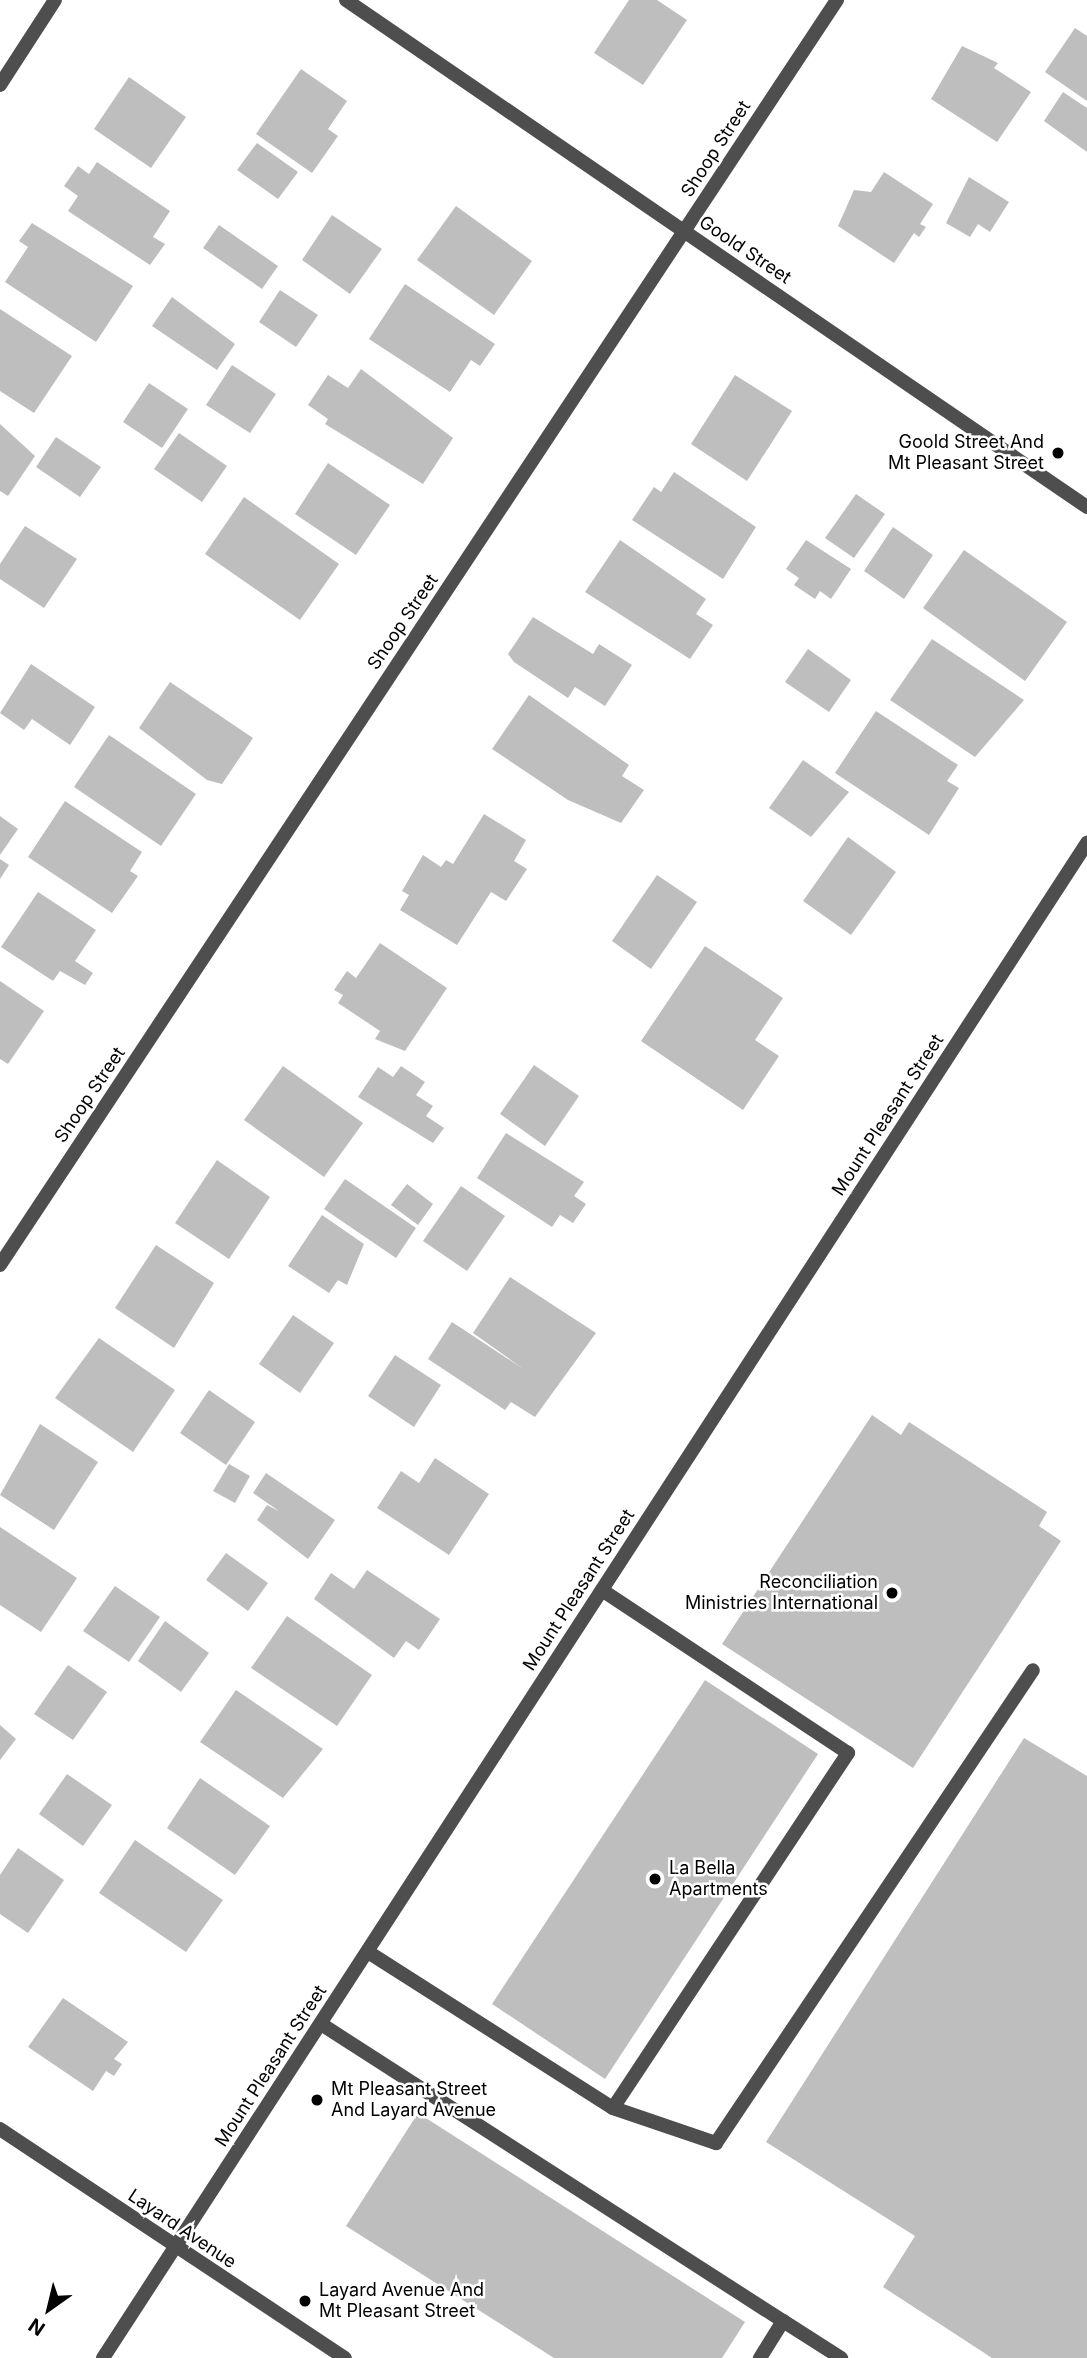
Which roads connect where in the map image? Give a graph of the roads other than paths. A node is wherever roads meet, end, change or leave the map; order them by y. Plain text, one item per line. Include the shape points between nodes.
1 (55, 0) edge
2 (346, 0) edge
3 (837, 0) edge
4 (0, 85) edge
5 (684, 232) junction
6 (1087, 508) edge
7 (1087, 843) edge
8 (0, 1265) edge
9 (602, 1590) junction
10 (1032, 1670) dead end
11 (368, 1952) junction
12 (321, 2024) junction
13 (613, 2108) junction
14 (0, 2129) edge
15 (174, 2250) junction
16 (783, 2321) junction
17 (103, 2358) edge
18 (345, 2358) edge
19 (760, 2358) edge
20 (841, 2358) edge

1 - 4 street
2 - 5 street, Goold Street
3 - 5 street, Shoop Street
5 - 6 street, Goold Street
5 - 8 street, Shoop Street
7 - 9 street, Mount Pleasant Street
9 - 11 street, Mount Pleasant Street
9 - 13 street via 848,1753
10 - 13 street via 716,2143
11 - 12 street, Mount Pleasant Street
11 - 13 street
12 - 15 street, Mount Pleasant Street
12 - 16 street
14 - 15 street, Layard Avenue
15 - 17 street, Mount Pleasant Street
15 - 18 street, Layard Avenue
16 - 19 street
16 - 20 street

